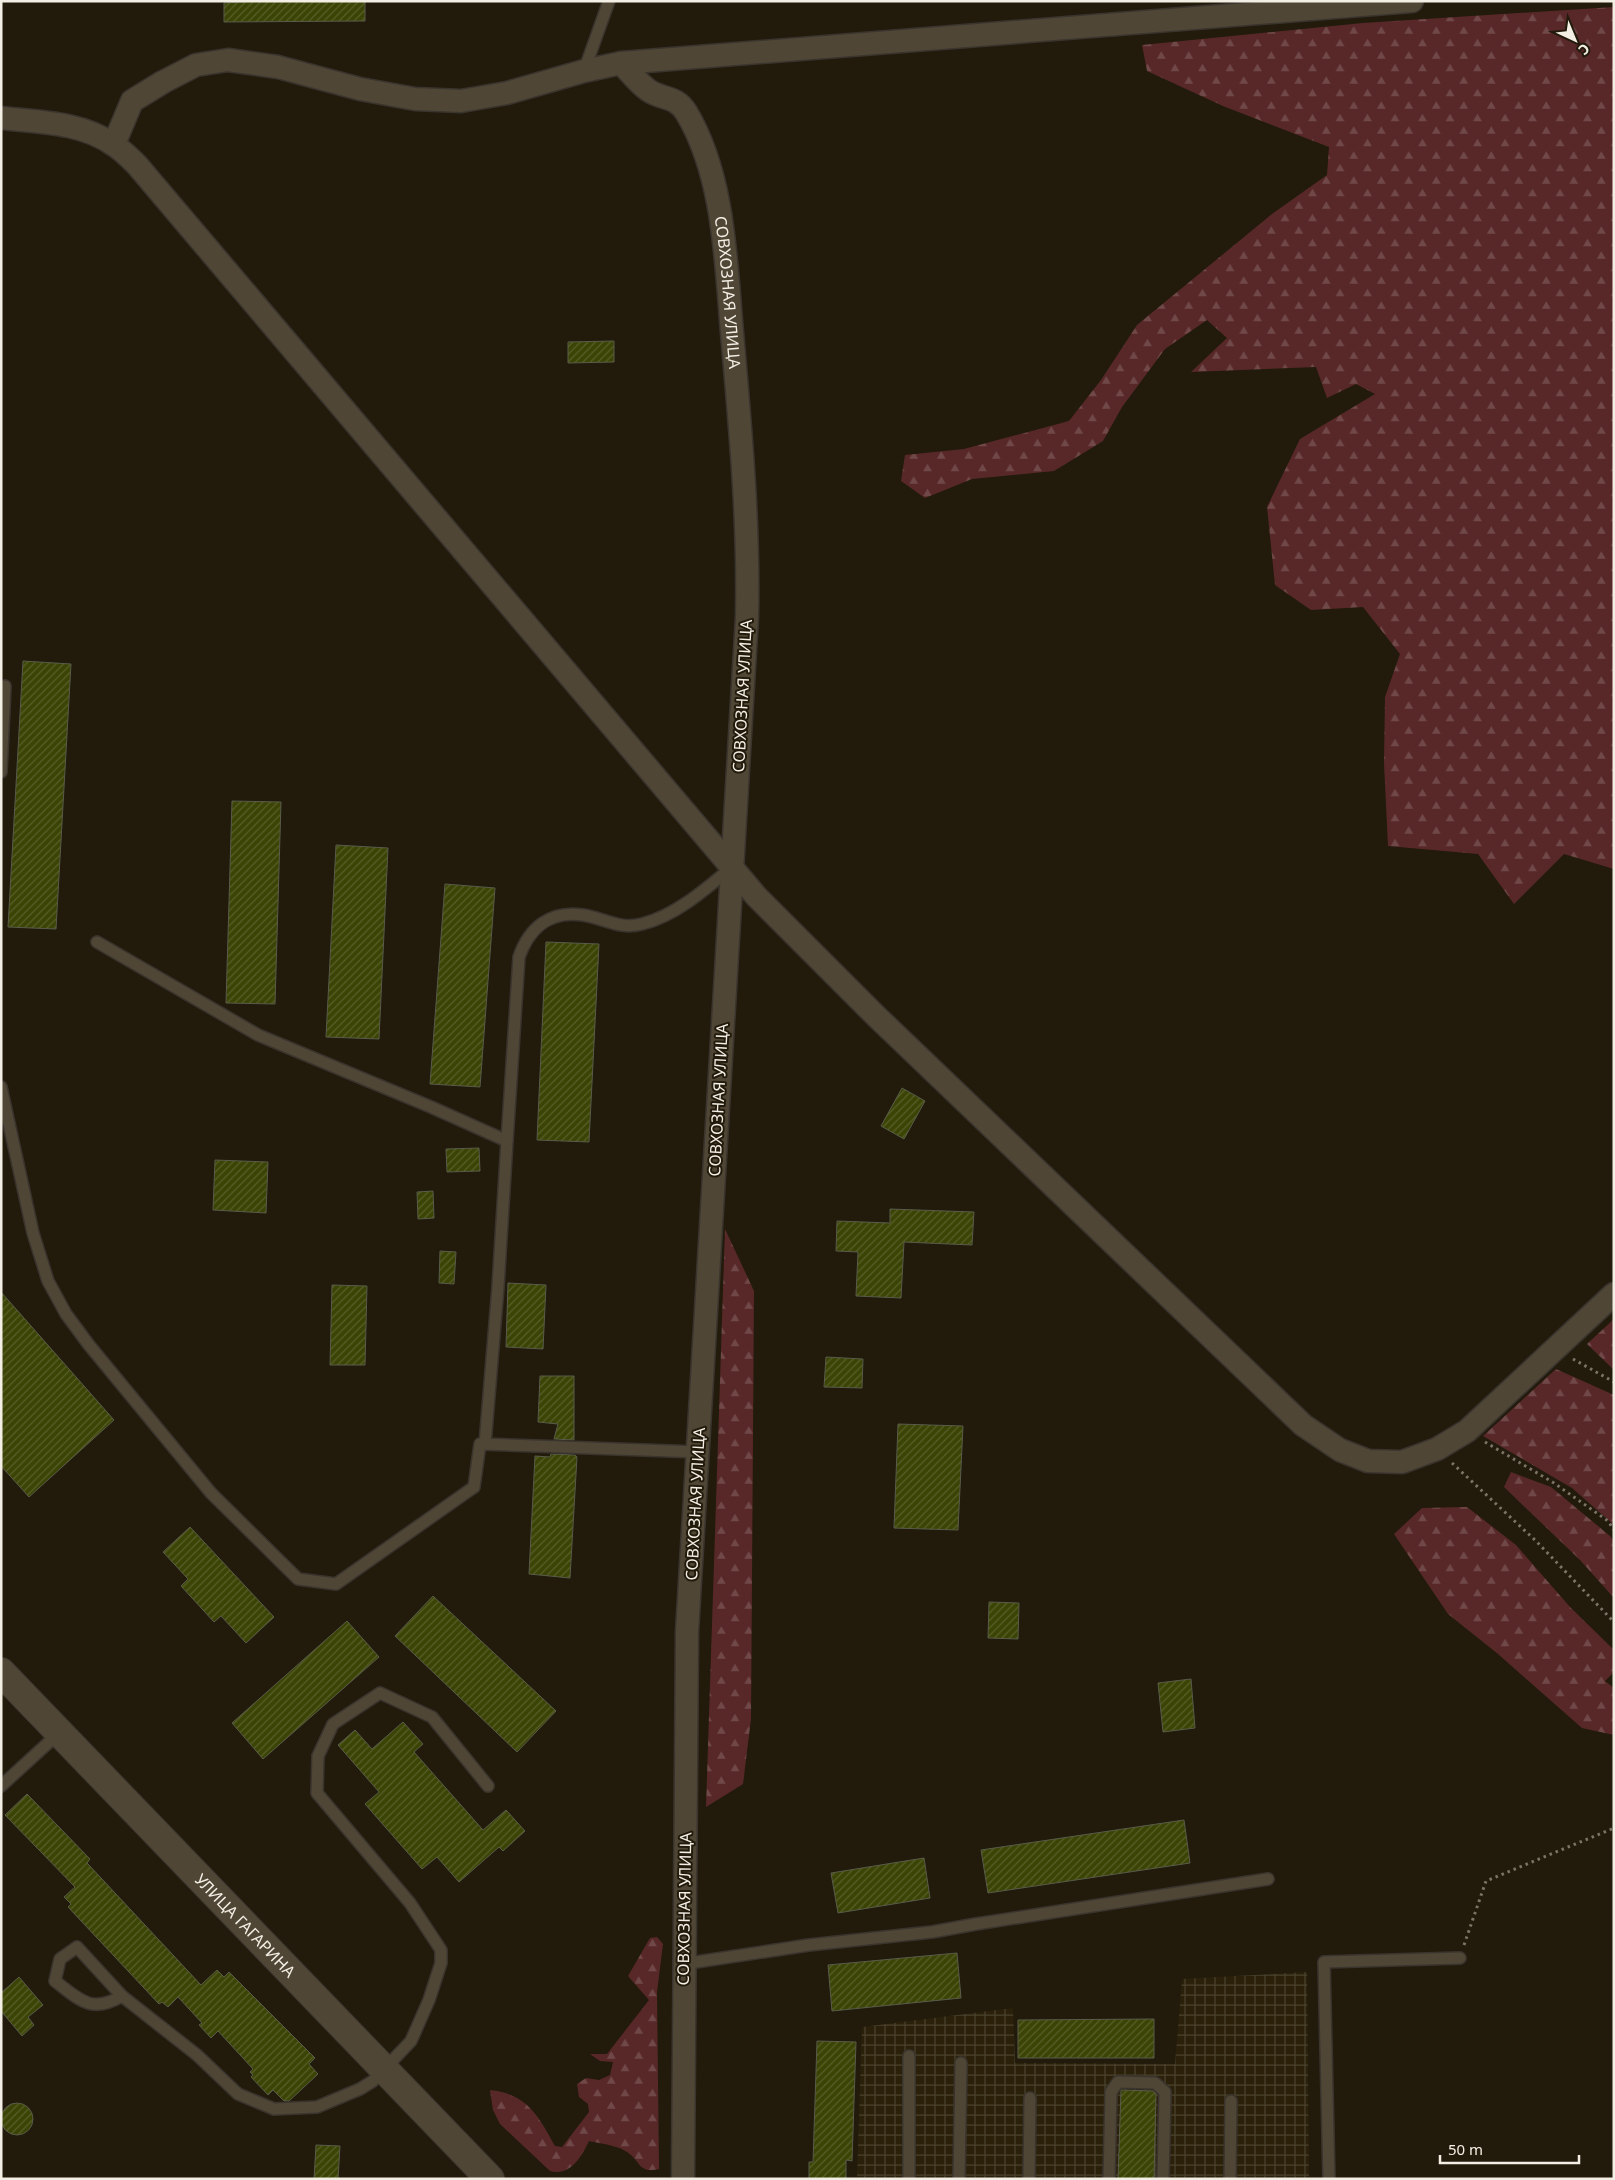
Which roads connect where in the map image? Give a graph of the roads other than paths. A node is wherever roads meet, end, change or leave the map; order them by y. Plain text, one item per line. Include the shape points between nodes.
1 (609, 1) edge
2 (1412, 1) edge
3 (621, 63) junction
4 (584, 71) junction
5 (1, 118) edge
6 (114, 144) junction
7 (5, 686) dead end
8 (1, 772) edge
9 (732, 867) junction
10 (96, 942) dead end
11 (1, 1086) edge
12 (507, 1141) junction
13 (1614, 1294) edge
14 (485, 1444) junction
15 (698, 1452) junction
16 (1, 1672) edge
17 (59, 1733) junction
18 (1, 1786) edge
19 (488, 1786) dead end
20 (1268, 1879) dead end
21 (1460, 1958) road end
22 (684, 1964) junction
23 (122, 1996) junction
24 (909, 2056) dead end
25 (961, 2064) dead end
26 (385, 2069) junction
27 (1030, 2098) dead end
28 (1231, 2101) dead end
29 (490, 2179) edge
30 (683, 2179) edge
31 (909, 2179) edge
32 (960, 2179) edge
33 (1029, 2179) edge
34 (1109, 2179) edge
35 (1163, 2179) edge
36 (1230, 2179) edge
37 (1329, 2179) edge

1 - 4 lane
2 - 3 street
3 - 4 street
3 - 9 street, СОВХОЗНАЯ УЛИЦА via 650,92 672,99 685,111 709,167 724,236 748,547
4 - 6 street via 461,102 415,99 360,89 278,67 228,60 196,65 132,101
5 - 6 street via 68,126
6 - 9 street via 144,173
7 - 8 lane
9 - 12 lane via 707,889 644,924 622,926 583,915 564,915 546,920 531,932 519,957
9 - 13 street via 840,982 1303,1425 1340,1450 1368,1461 1402,1462 1437,1449 1467,1430
9 - 15 street, СОВХОЗНАЯ УЛИЦА
10 - 12 lane via 258,1035
11 - 14 lane via 33,1233 48,1281 66,1314 211,1493 298,1579 336,1584 474,1488 480,1444
12 - 14 lane
14 - 15 lane
15 - 22 street, СОВХОЗНАЯ УЛИЦА via 687,1632
16 - 17 street, УЛИЦА ГАГАРИНА
17 - 18 lane
17 - 26 street, УЛИЦА ГАГАРИНА
19 - 26 lane via 432,1716 380,1693 333,1724 318,1756 317,1793 410,1903 441,1950 441,1963 429,2000 411,2041
20 - 22 lane via 932,1932 809,1945
21 - 37 lane via 1324,1962
22 - 30 street, СОВХОЗНАЯ УЛИЦА
23 - 23 lane via 109,2003 86,2004 55,1982 60,1959 77,1947
23 - 26 lane via 197,2055 238,2094 274,2109 317,2107 360,2090
24 - 31 lane
25 - 32 lane
26 - 29 street, УЛИЦА ГАГАРИНА
27 - 33 lane
28 - 36 lane
34 - 35 lane via 1111,2092 1118,2082 1155,2082 1165,2092

